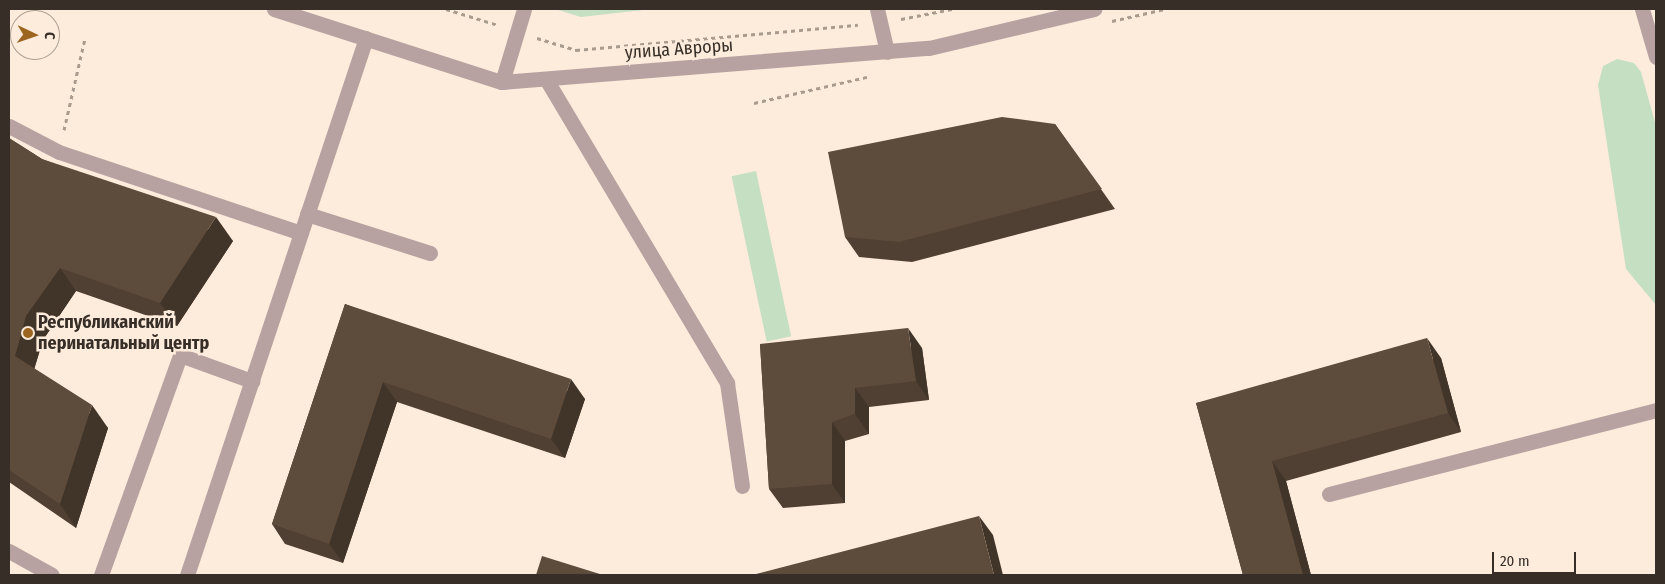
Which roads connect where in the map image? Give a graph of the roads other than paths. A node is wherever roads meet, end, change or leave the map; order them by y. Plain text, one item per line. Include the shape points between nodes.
1 (274, 9) edge
2 (524, 9) edge
3 (1094, 9) edge
4 (1642, 9) edge
5 (307, 14) edge
6 (878, 16) edge
7 (366, 38) junction
8 (887, 52) junction
9 (1656, 56) edge
10 (546, 79) junction
11 (502, 82) junction
12 (9, 126) edge
13 (308, 214) junction
14 (301, 233) junction
15 (430, 253) dead end
16 (252, 382) junction
17 (1656, 410) edge
18 (742, 486) dead end
19 (1329, 494) dead end
20 (9, 551) edge
21 (52, 575) edge
22 (100, 575) edge
23 (187, 575) edge

1 - 5 street, улица Авроры
2 - 11 street
3 - 8 street, улица Авроры via 929,48
4 - 9 street
5 - 7 street, улица Авроры
6 - 8 street
7 - 11 street, улица Авроры
7 - 13 street
8 - 10 street, улица Авроры
10 - 11 street, улица Авроры
10 - 18 street via 727,383
12 - 14 street via 59,152
13 - 14 street
13 - 15 street
14 - 16 street
16 - 22 street via 180,355
16 - 23 street
17 - 19 street
20 - 21 street

